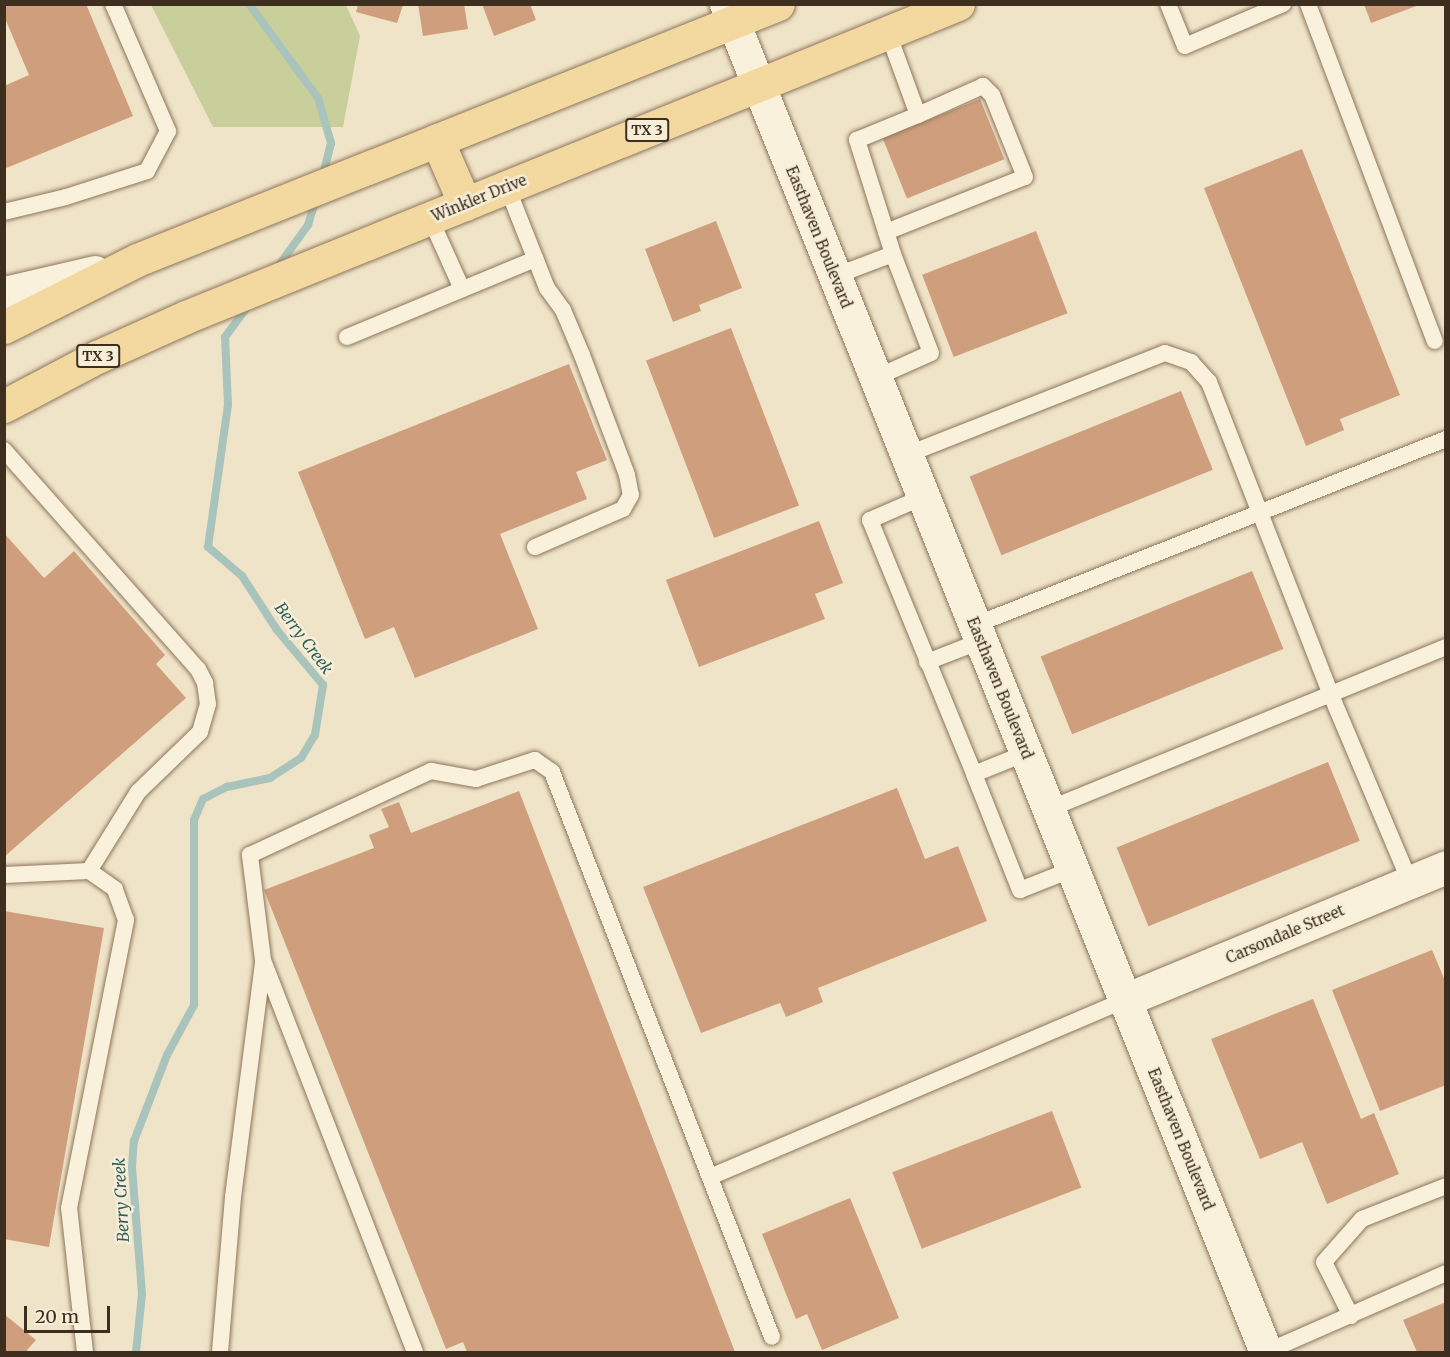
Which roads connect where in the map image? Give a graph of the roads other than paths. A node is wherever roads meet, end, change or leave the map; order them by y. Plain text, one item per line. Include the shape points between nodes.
1 (113, 4) edge
2 (778, 4) edge
3 (958, 4) edge
4 (1168, 4) edge
5 (1283, 4) edge
6 (1308, 4) edge
7 (730, 14) edge
8 (888, 33) junction
9 (758, 86) junction
10 (918, 115) junction
11 (437, 140) junction
12 (507, 187) junction
13 (465, 204) junction
14 (4, 212) edge
15 (430, 218) junction
16 (886, 232) junction
17 (893, 254) junction
18 (535, 259) junction
19 (137, 260) junction
20 (835, 276) junction
21 (462, 289) junction
22 (4, 293) edge
23 (4, 327) edge
24 (347, 337) dead end
25 (1435, 341) dead end
26 (875, 378) junction
27 (7, 403) edge
28 (1446, 439) edge
29 (4, 450) edge
30 (906, 455) junction
31 (923, 497) junction
32 (1259, 512) junction
33 (535, 547) dead end
34 (978, 633) junction
35 (1446, 647) edge
36 (927, 662) junction
37 (1331, 695) junction
38 (1026, 753) junction
39 (974, 774) junction
40 (1048, 810) junction
41 (1446, 867) edge
42 (1073, 869) junction
43 (89, 871) junction
44 (4, 875) edge
45 (1410, 882) junction
46 (263, 960) junction
47 (1125, 1000) junction
48 (710, 1177) junction
49 (1446, 1186) edge
50 (1446, 1273) edge
51 (1351, 1316) junction
52 (772, 1337) dead end
53 (1266, 1352) edge
54 (85, 1353) edge
55 (220, 1353) edge
56 (415, 1353) edge

1 - 14 lane via 168,131 147,171
2 - 7 main road
3 - 8 main road, Winkler Drive / TX 3
4 - 5 lane via 1185,46
6 - 25 lane
7 - 9 street, Easthaven Boulevard
7 - 11 main road
8 - 9 main road, Winkler Drive / TX 3
8 - 10 lane
9 - 12 main road, Winkler Drive / TX 3
9 - 20 street, Easthaven Boulevard
10 - 16 lane via 857,140
10 - 16 lane via 983,86 992,95 1025,177
11 - 13 main road
11 - 19 main road
12 - 13 main road, Winkler Drive / TX 3
12 - 18 lane
13 - 15 main road, Winkler Drive / TX 3
15 - 21 lane
15 - 27 main road, Winkler Drive / TX 3 via 186,317
16 - 17 lane
17 - 20 lane
17 - 26 lane via 931,353
18 - 21 lane
18 - 33 lane via 582,355 631,495 623,509
19 - 22 street
19 - 23 main road
20 - 26 street, Easthaven Boulevard
21 - 24 lane
26 - 30 street, Easthaven Boulevard
28 - 32 lane
29 - 43 lane via 198,669 205,683 208,705 200,732 138,792
30 - 31 street, Easthaven Boulevard
30 - 32 lane via 1165,353 1191,362 1209,382
31 - 34 street, Easthaven Boulevard
31 - 36 lane via 870,520
32 - 34 lane
32 - 37 lane
34 - 36 lane
34 - 38 street, Easthaven Boulevard
35 - 37 lane
36 - 39 lane
37 - 40 lane
37 - 45 lane
38 - 39 lane
38 - 40 street, Easthaven Boulevard
39 - 42 lane via 1020,890
40 - 42 street, Easthaven Boulevard
41 - 45 street, Carsondale Street
42 - 47 street, Easthaven Boulevard
43 - 44 lane
43 - 54 lane via 115,889 126,920 69,1208
45 - 47 street, Carsondale Street
46 - 48 lane via 250,855 431,771 476,779 535,760 552,772
46 - 55 lane via 233,1197
46 - 56 lane
47 - 48 lane
47 - 53 street, Easthaven Boulevard
48 - 52 lane
49 - 51 lane via 1362,1219 1324,1262
50 - 51 lane
51 - 53 lane

